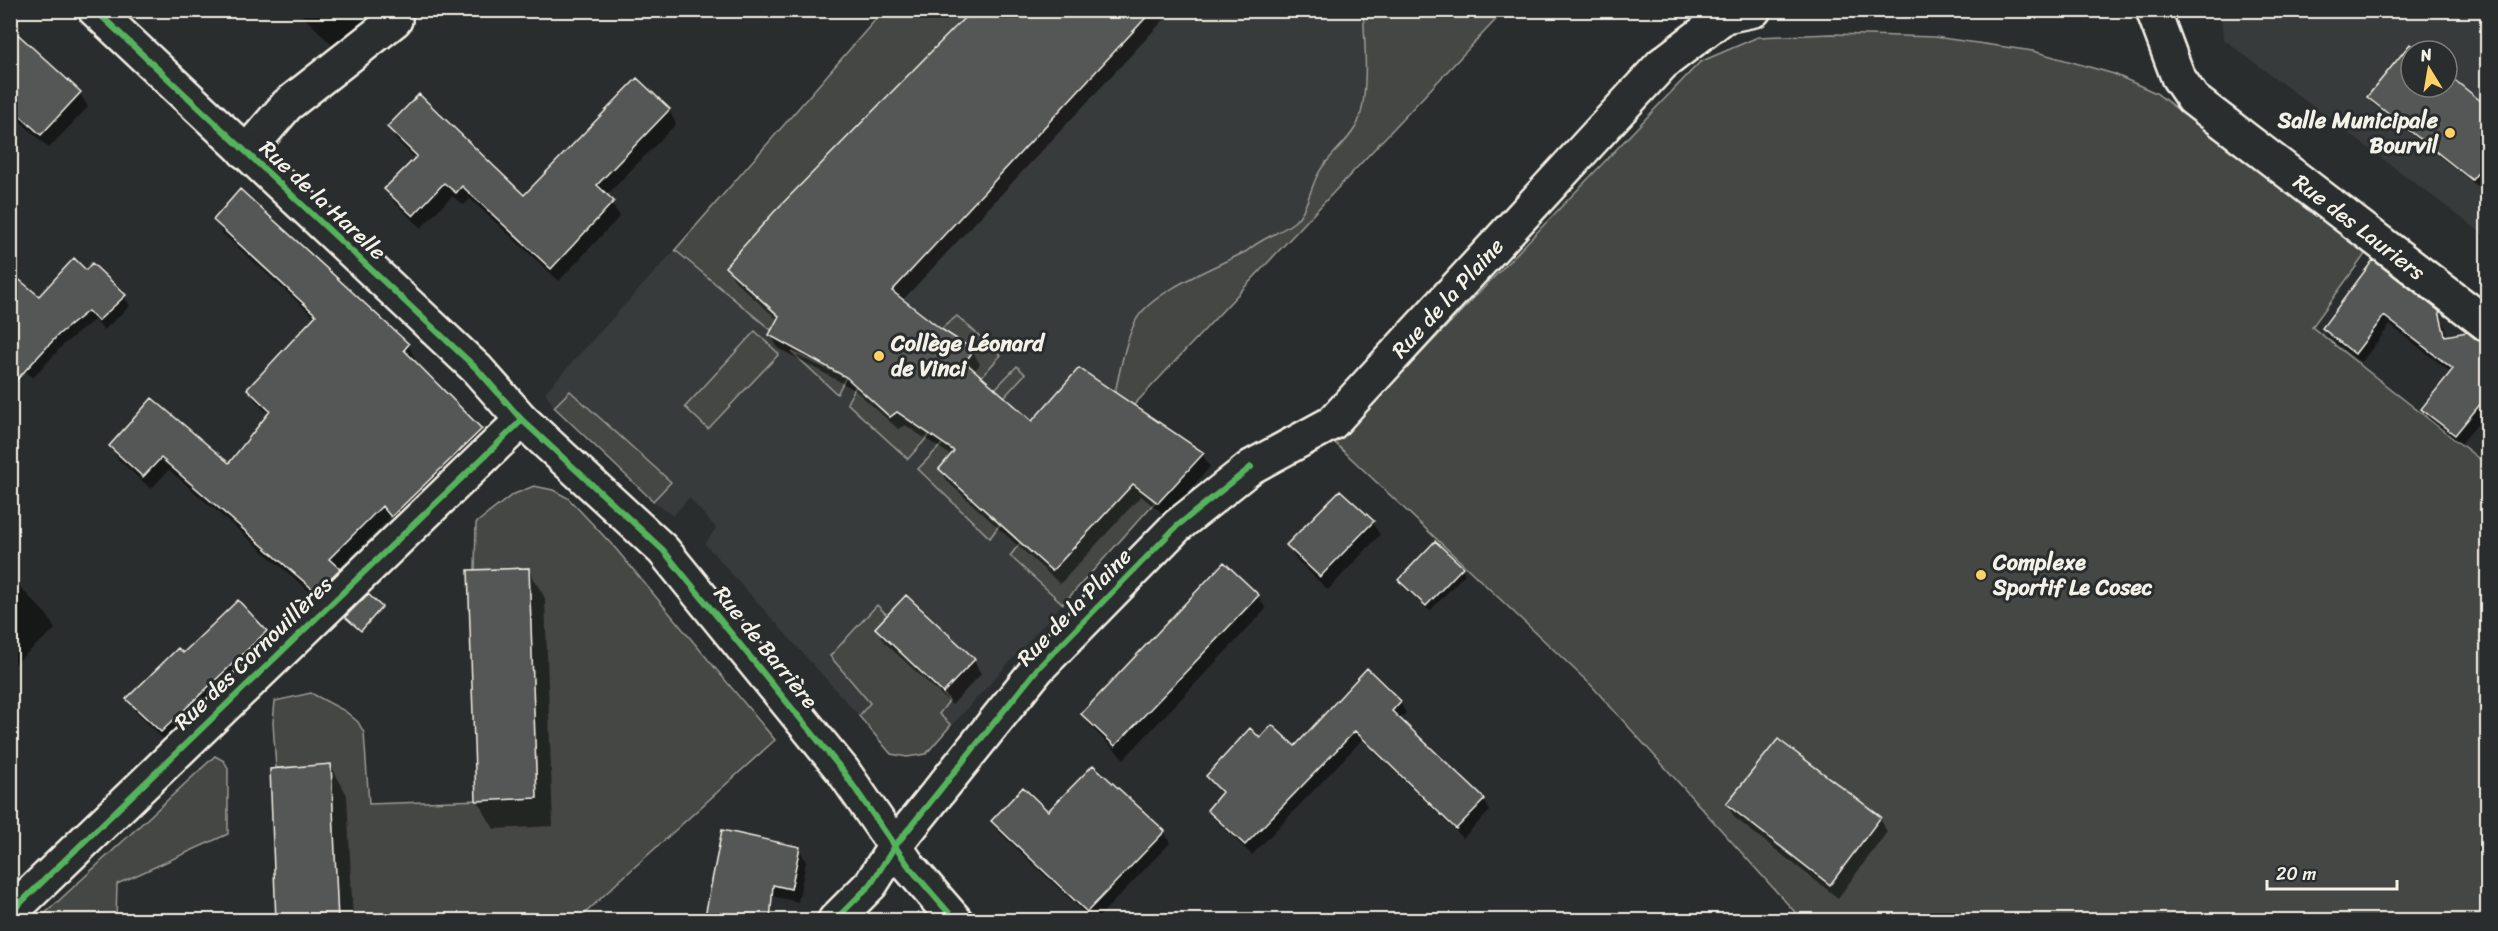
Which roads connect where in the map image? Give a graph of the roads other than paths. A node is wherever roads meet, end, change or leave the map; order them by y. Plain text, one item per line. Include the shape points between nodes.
1 (95, 10) edge
2 (1754, 10) edge
3 (2152, 10) edge
4 (395, 20) dead end
5 (244, 151) junction
6 (2487, 325) edge
7 (522, 420) junction
8 (895, 846) junction
9 (10, 913) edge
10 (835, 921) edge
11 (955, 921) edge

1 - 5 street, Rue de la Harelle
2 - 8 street, Rue de la Plaine via 1725,16 1662,64 1332,423 1251,467 1177,526 1038,668
3 - 6 street, Rue des Lauriers via 2178,77 2193,99
4 - 5 street via 286,105
5 - 7 street, Rue de la Harelle via 477,369
7 - 8 street, Rue de Barrière via 663,550 843,771
7 - 9 street, Rue des Cornouillères
8 - 10 street, Rue de la Plaine via 871,884
8 - 11 street, Rue de Barrière

